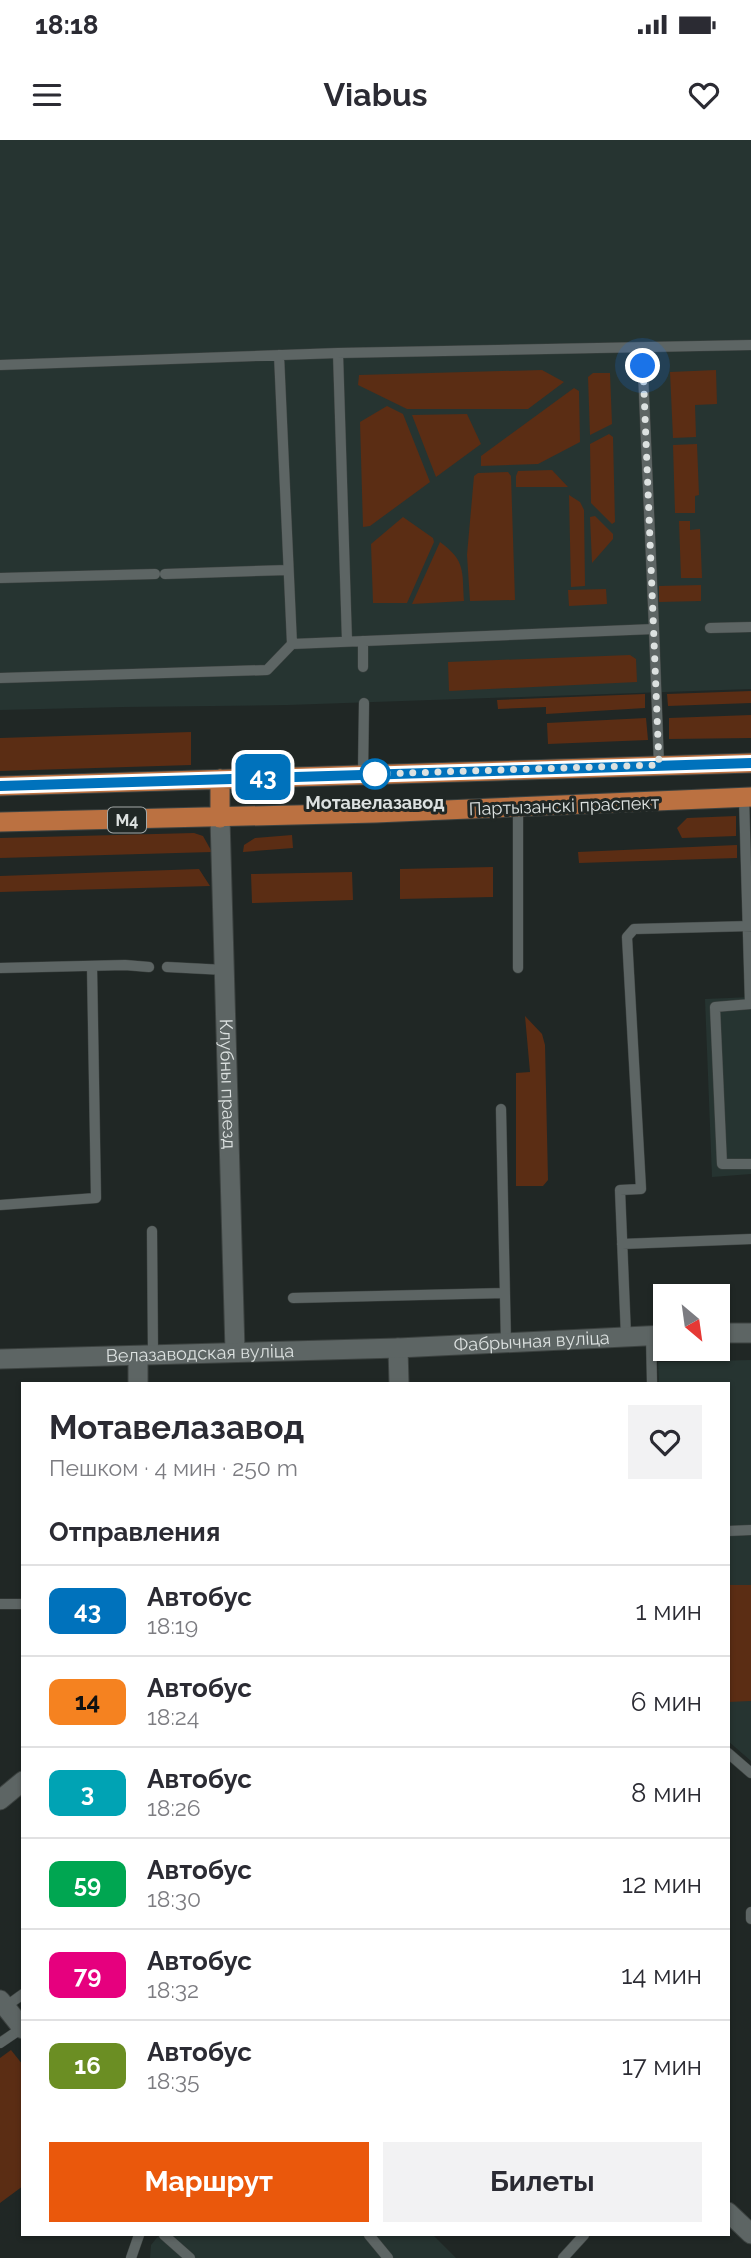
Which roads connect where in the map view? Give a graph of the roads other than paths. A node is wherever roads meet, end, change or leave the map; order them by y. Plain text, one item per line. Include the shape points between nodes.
1 (751, 345) edge
2 (642, 348) junction
3 (338, 353) junction
4 (279, 355) junction
5 (0, 365) edge
6 (288, 570) junction
7 (0, 578) edge
8 (751, 626) edge
9 (710, 628) dead end
10 (654, 629) junction
11 (347, 641) junction
12 (363, 641) junction
13 (292, 644) junction
14 (363, 667) dead end
15 (0, 678) edge
16 (364, 703) dead end
17 (751, 763) edge
18 (659, 765) junction
19 (363, 774) junction
20 (219, 779) junction
21 (0, 786) edge
22 (747, 797) edge
23 (518, 808) junction
24 (220, 818) junction
25 (0, 822) edge
26 (750, 926) edge
27 (92, 966) junction
28 (149, 967) dead end
29 (167, 967) dead end
30 (0, 968) edge
31 (518, 968) dead end
32 (226, 970) junction
33 (750, 1004) edge
34 (501, 1109) dead end
35 (751, 1164) edge
36 (0, 1205) edge
37 (152, 1231) dead end
38 (751, 1239) edge
39 (622, 1244) junction
40 (505, 1293) junction
41 (293, 1298) dead end
42 (751, 1333) edge
43 (730, 1334) edge
44 (653, 1335) edge
45 (626, 1336) junction
46 (506, 1343) junction
47 (398, 1348) junction
48 (235, 1352) junction
49 (0, 1353) edge
50 (146, 1355) junction
51 (0, 1359) edge
52 (655, 1362) edge
53 (139, 1382) edge
54 (399, 1382) edge
55 (652, 1382) edge
56 (751, 1530) edge
57 (730, 1531) edge
58 (0, 1604) edge
59 (21, 1604) edge
60 (730, 1755) edge
61 (751, 1773) edge
62 (21, 1783) edge
63 (0, 1800) edge
64 (751, 1912) edge
65 (751, 1919) edge
66 (21, 1995) edge
67 (3, 2004) edge
68 (21, 2027) edge
69 (21, 2029) edge
70 (0, 2043) edge
71 (730, 2214) edge
72 (751, 2234) edge
73 (139, 2236) edge
74 (165, 2236) edge
75 (370, 2236) edge
76 (583, 2236) edge
77 (131, 2258) edge
78 (190, 2258) edge
79 (388, 2258) edge
80 (563, 2258) edge

1 - 2 lane
2 - 3 lane
2 - 10 lane
3 - 4 lane
3 - 11 lane
4 - 5 lane
4 - 6 lane
6 - 7 lane
6 - 13 lane
8 - 9 lane
10 - 12 lane
10 - 18 lane
11 - 12 lane
11 - 13 lane
12 - 14 lane
13 - 15 lane via 267,670
16 - 19 lane
17 - 18 main road, М4
18 - 19 main road, М4
19 - 20 main road, М4
20 - 21 main road, М4
20 - 24 main road
22 - 23 main road, Партызанскі праспект / М4
22 - 26 lane
23 - 24 main road, Партызанскі праспект / М4
23 - 31 lane
24 - 25 main road, Партызанскі праспект / М4
24 - 32 street, Клубны праезд
26 - 33 lane
26 - 39 lane via 634,929 627,937 641,1189 620,1190
27 - 28 lane
27 - 30 lane
27 - 36 lane via 96,1198
29 - 32 lane
32 - 48 street, Клубны праезд
33 - 35 lane via 715,1006 722,1164
34 - 40 lane
37 - 50 lane
38 - 39 lane
39 - 45 lane
40 - 41 lane
40 - 46 lane
42 - 43 street
44 - 45 street, Фабрычная вуліца
45 - 46 street, Фабрычная вуліца
46 - 47 street, Фабрычная вуліца
47 - 48 street, Велазаводская вуліца
47 - 54 street
48 - 50 street, Велазаводская вуліца
49 - 51 lane
50 - 51 street, Велазаводская вуліца
50 - 53 street
52 - 55 lane
56 - 57 lane
58 - 59 lane
60 - 61 lane
62 - 63 street
64 - 65 lane
66 - 67 lane
67 - 68 street
69 - 70 lane
71 - 72 street
73 - 77 lane
74 - 78 lane
75 - 79 lane
76 - 80 lane

